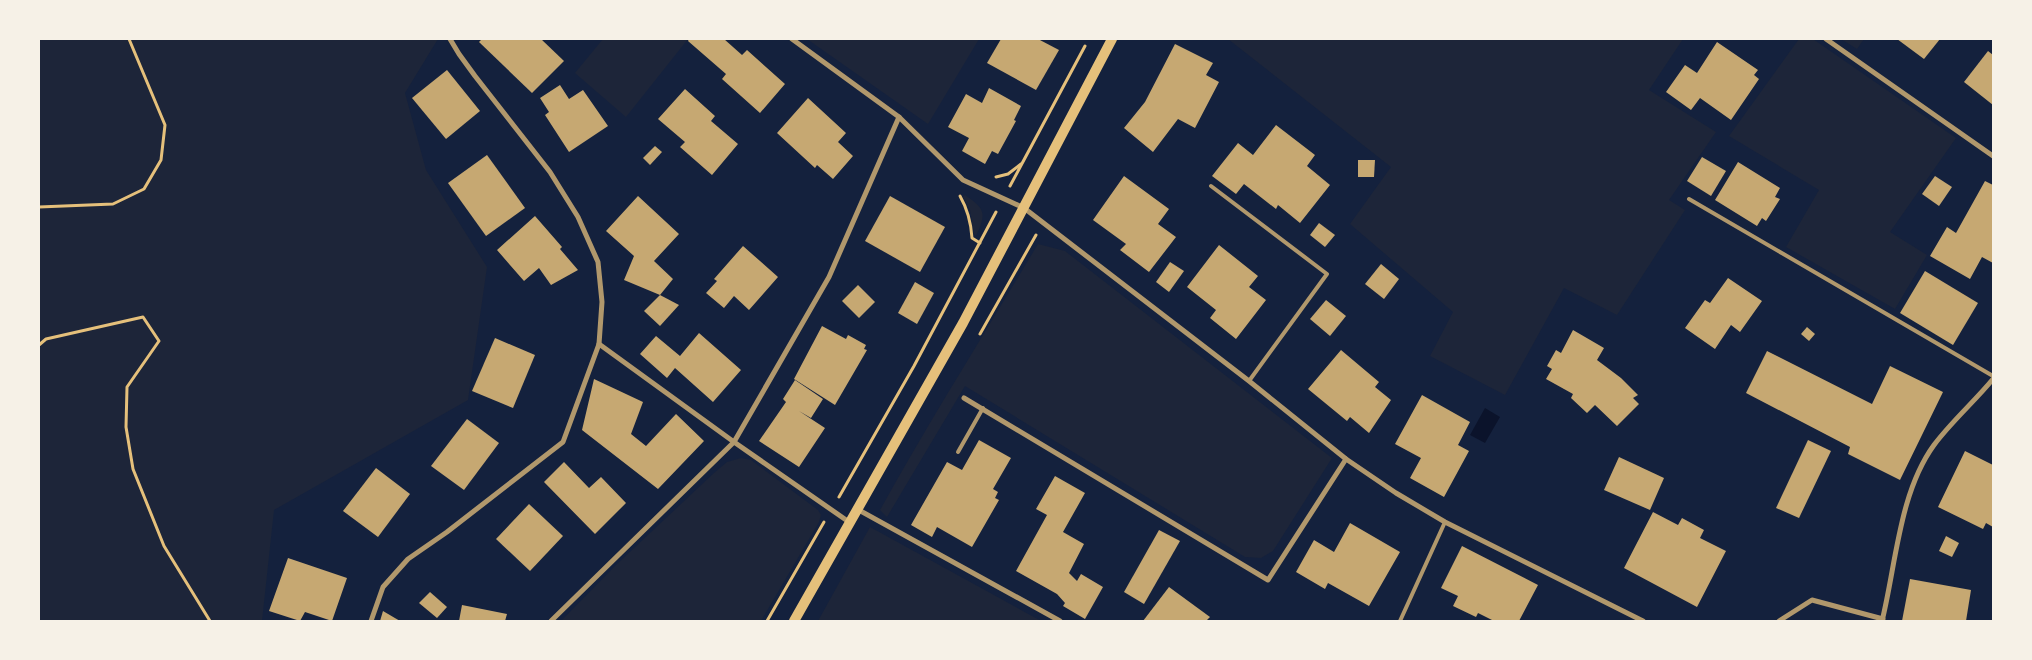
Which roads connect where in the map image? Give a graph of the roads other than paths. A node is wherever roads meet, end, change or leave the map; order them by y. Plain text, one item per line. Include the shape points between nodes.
1 (450, 39) edge
2 (792, 39) edge
3 (1112, 39) edge
4 (1826, 39) edge
5 (899, 117) junction
6 (1993, 156) edge
7 (1212, 186) dead end
8 (1689, 199) dead end
9 (1024, 208) junction
10 (599, 344) junction
11 (1993, 378) edge
12 (1249, 381) junction
13 (964, 398) dead end
14 (983, 408) junction
15 (734, 442) junction
16 (958, 452) dead end
17 (1346, 460) junction
18 (857, 509) junction
19 (849, 522) junction
20 (1445, 522) junction
21 (1882, 620) edge
22 (371, 621) edge
23 (550, 621) edge
24 (794, 621) edge
25 (1060, 621) edge
26 (1400, 621) edge
27 (1644, 621) edge
28 (1779, 621) edge

1 - 10 street via 458,54 550,172 578,217 598,262 602,302
2 - 5 street
3 - 9 main road
4 - 6 street
5 - 9 street via 963,180
5 - 15 street via 829,277
7 - 12 lane via 1327,274
8 - 11 lane
9 - 12 street
9 - 18 main road
10 - 15 street
10 - 22 street via 563,442 448,532 408,559 383,587
11 - 21 street via 1934,446 1917,477 1904,515
12 - 17 street
13 - 14 street
14 - 16 lane
14 - 17 street via 1268,580
15 - 19 street
15 - 23 street
17 - 20 street
18 - 19 main road
18 - 25 street
19 - 24 main road
20 - 26 lane
20 - 27 street
21 - 28 street via 1812,600

